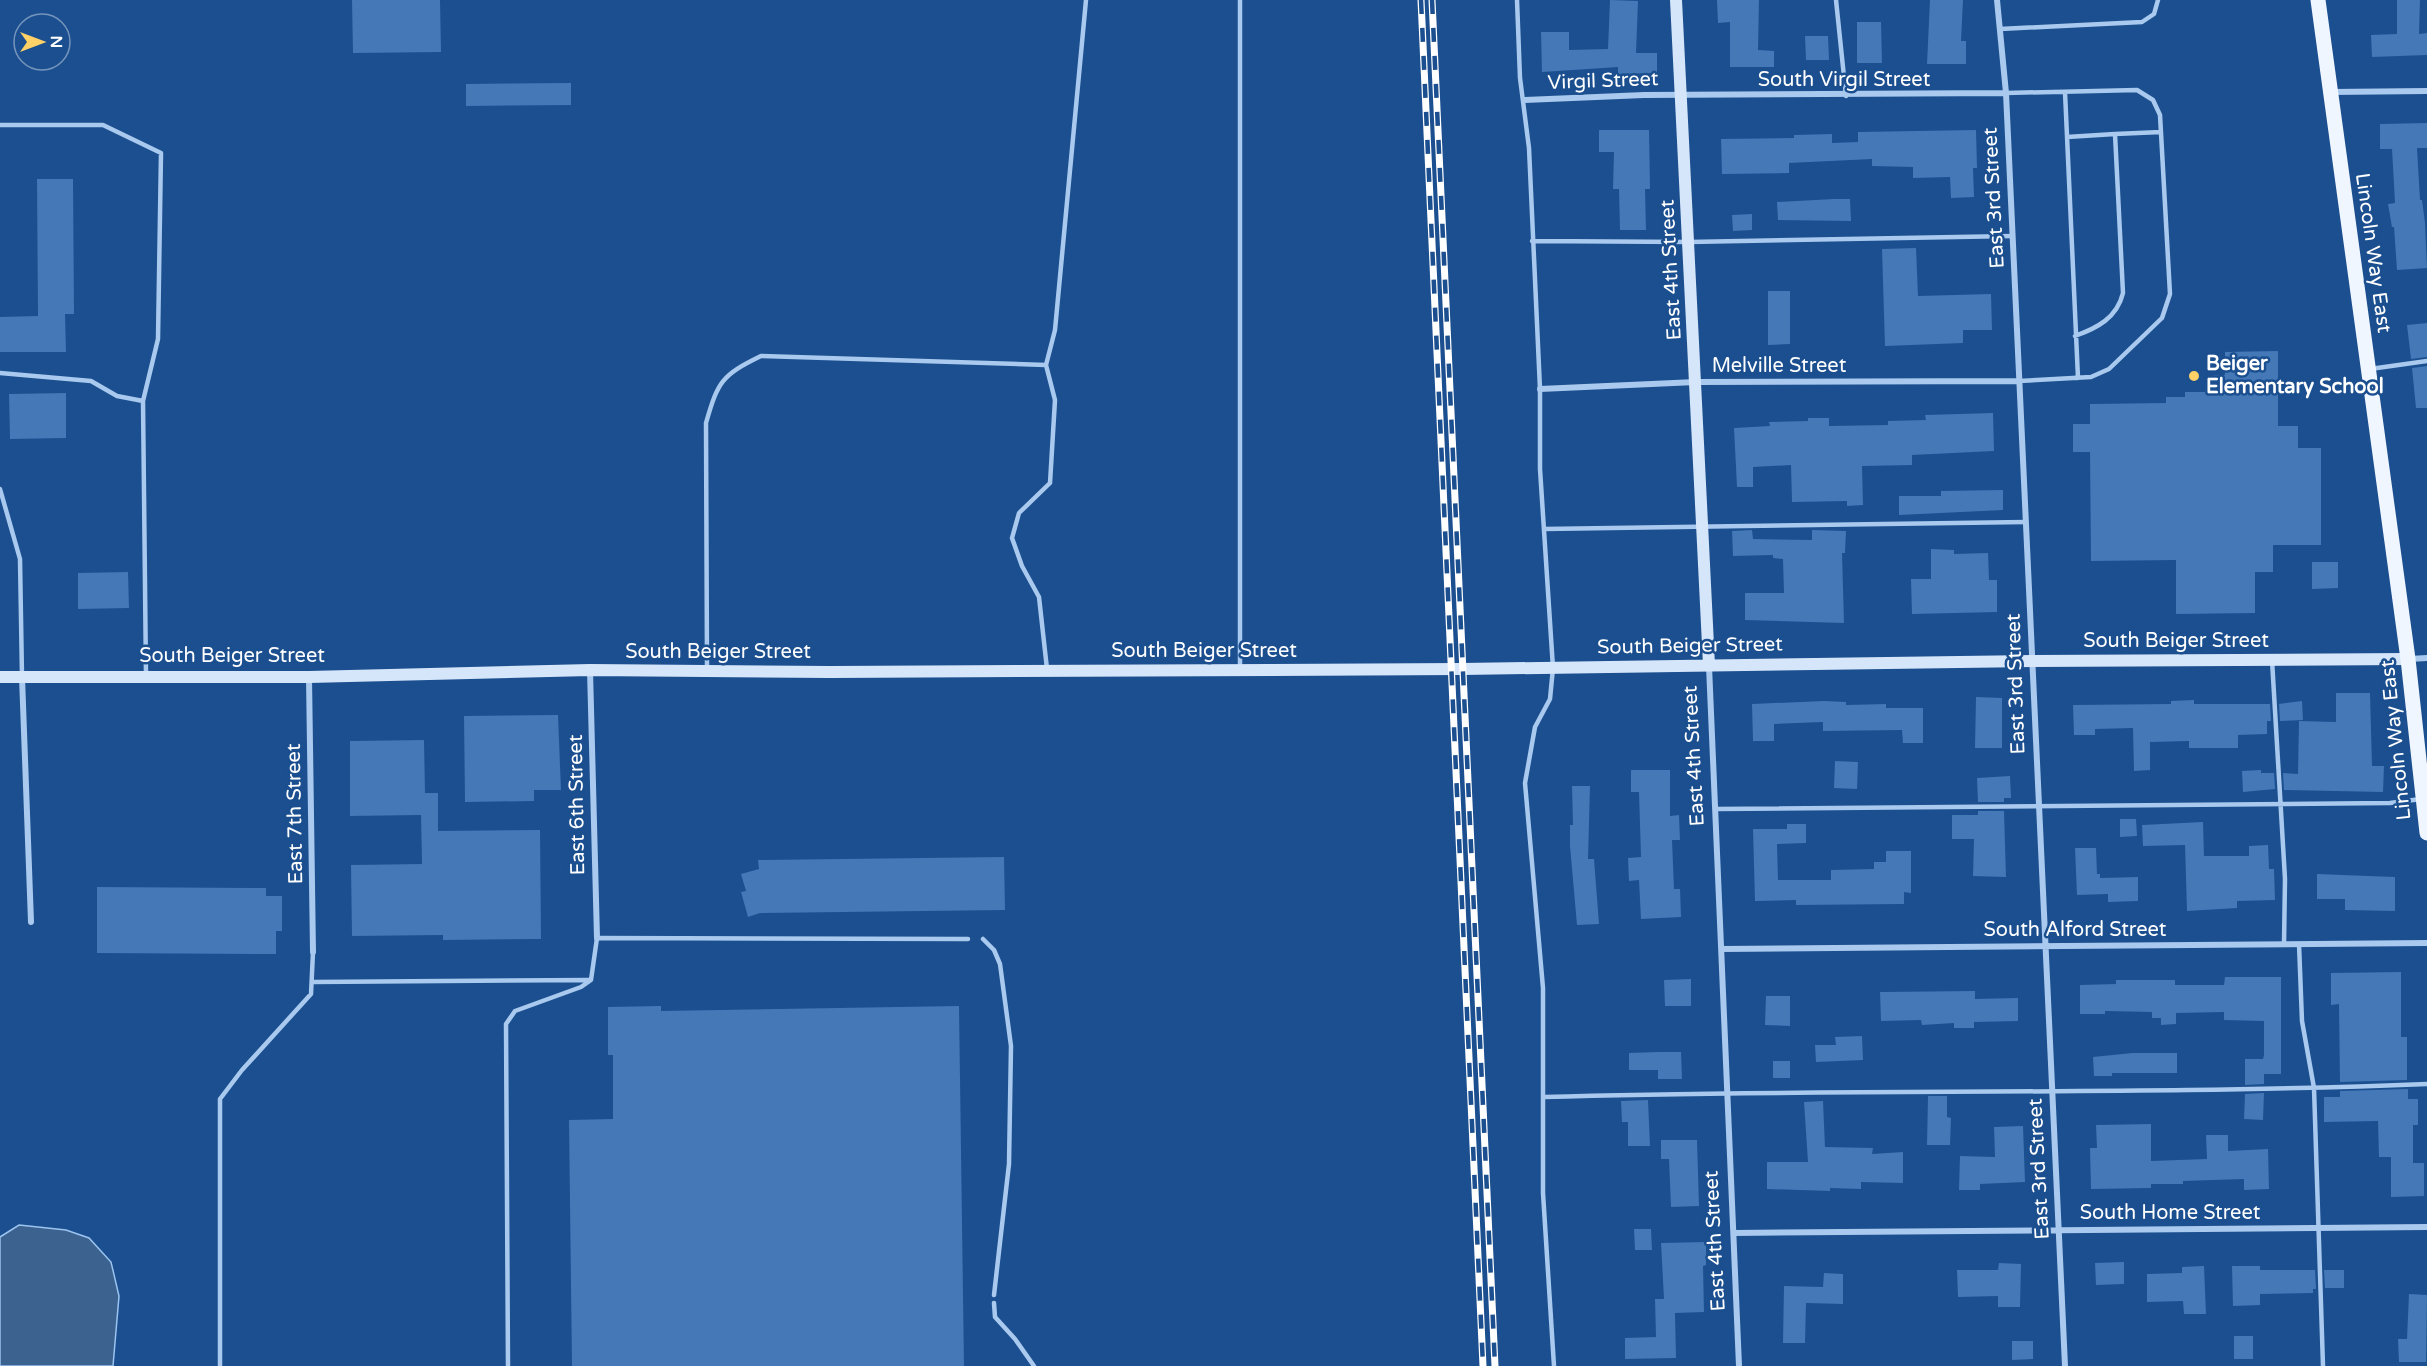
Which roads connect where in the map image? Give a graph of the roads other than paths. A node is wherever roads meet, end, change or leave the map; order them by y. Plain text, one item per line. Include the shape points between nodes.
1 (1086, 0) edge
2 (1240, 0) edge
3 (1517, 0) edge
4 (1676, 0) edge
5 (1836, 0) edge
6 (1997, 0) edge
7 (2158, 0) edge
8 (2318, 0) edge
9 (2000, 29) junction
10 (2427, 91) edge
11 (2066, 92) junction
12 (2330, 92) junction
13 (2006, 93) junction
14 (1682, 96) junction
15 (1846, 96) junction
16 (1525, 100) junction
17 (0, 125) edge
18 (2162, 132) junction
19 (2115, 134) junction
20 (2067, 137) junction
21 (2012, 236) junction
22 (1532, 241) junction
23 (1689, 242) junction
24 (2075, 336) junction
25 (2427, 362) edge
26 (1046, 366) junction
27 (2368, 369) junction
28 (0, 373) edge
29 (2078, 378) junction
30 (2019, 381) junction
31 (1696, 382) junction
32 (1540, 389) junction
33 (143, 401) junction
34 (0, 489) edge
35 (2026, 522) junction
36 (1702, 527) junction
37 (1544, 529) junction
38 (2427, 658) edge
39 (2408, 659) junction
40 (2272, 660) junction
41 (2032, 661) junction
42 (1709, 665) junction
43 (1552, 668) junction
44 (590, 670) junction
45 (1240, 670) junction
46 (707, 671) junction
47 (1047, 671) junction
48 (146, 676) junction
49 (0, 677) edge
50 (22, 677) junction
51 (309, 677) junction
52 (2423, 799) junction
53 (2280, 802) junction
54 (2038, 806) junction
55 (1716, 809) junction
56 (2427, 833) edge
57 (31, 922) dead end
58 (597, 938) junction
59 (968, 939) dead end
60 (982, 939) dead end
61 (2427, 943) edge
62 (2284, 944) junction
63 (2299, 944) junction
64 (2044, 947) junction
65 (1722, 950) junction
66 (313, 952) joint
67 (591, 980) junction
68 (313, 982) junction
69 (2427, 1084) edge
70 (2314, 1088) junction
71 (2052, 1090) junction
72 (1727, 1091) junction
73 (1544, 1097) junction
74 (2427, 1227) edge
75 (2318, 1228) junction
76 (2059, 1230) junction
77 (1734, 1233) junction
78 (994, 1295) dead end
79 (994, 1303) dead end
80 (220, 1366) edge
81 (508, 1366) edge
82 (1034, 1366) edge
83 (1554, 1366) edge
84 (1739, 1366) edge
85 (2065, 1366) edge
86 (2323, 1366) edge

1 - 26 lane via 1055,330
2 - 45 lane
3 - 16 lane via 1520,78
4 - 14 street, East 4th Street
5 - 15 lane
6 - 9 street, East 3rd Street
7 - 9 lane via 2154,14 2142,22
8 - 12 main road, Lincoln Way East
9 - 13 street, East 3rd Street
10 - 12 street
11 - 13 lane
11 - 18 lane via 2137,90 2153,100
11 - 20 lane
12 - 27 main road, Lincoln Way East
13 - 15 street, South Virgil Street
13 - 21 street, East 3rd Street
14 - 15 street, South Virgil Street
14 - 16 street, Virgil Street
14 - 23 street, East 4th Street
16 - 22 lane
17 - 33 lane via 103,125 161,153 158,339
18 - 19 lane
18 - 29 lane via 2170,294 2162,318 2109,369
19 - 20 lane
19 - 24 lane via 2123,293 2121,302 2101,326
20 - 24 lane
21 - 23 lane
21 - 30 street, East 3rd Street
22 - 23 lane
22 - 32 lane
23 - 31 street, East 4th Street
24 - 29 lane
25 - 27 lane
26 - 46 lane via 761,356 731,371 714,395 706,423
26 - 47 lane via 1055,400 1050,483 1019,513 1012,538 1039,597
27 - 39 main road, Lincoln Way East
28 - 33 lane via 91,381 117,396
29 - 30 lane
30 - 31 street, Melville Street
30 - 35 street, East 3rd Street
31 - 32 street, Melville Street
31 - 36 street, East 4th Street
32 - 37 lane
33 - 48 lane
34 - 50 lane via 20,559
35 - 36 lane
35 - 41 street, East 3rd Street
36 - 37 lane
36 - 42 street, East 4th Street
37 - 43 lane
38 - 39 street
39 - 40 street, South Beiger Street
39 - 52 main road, Lincoln Way East
40 - 41 street, South Beiger Street
40 - 53 lane
41 - 42 street, South Beiger Street
41 - 54 street, East 3rd Street
42 - 43 street, South Beiger Street
42 - 55 street, East 4th Street
43 - 45 street, South Beiger Street
43 - 73 lane via 1550,699 1535,727 1525,783 1543,988
44 - 46 street, South Beiger Street
44 - 51 street, South Beiger Street
44 - 58 street, East 6th Street
45 - 47 street, South Beiger Street
46 - 47 street, South Beiger Street
48 - 50 street, South Beiger Street
48 - 51 street, South Beiger Street
49 - 50 street, South Beiger Street
50 - 57 street
51 - 66 street, East 7th Street
52 - 53 lane via 2390,803
52 - 56 main road, Lincoln Way East
53 - 54 lane
53 - 62 lane
54 - 55 lane
54 - 64 street, East 3rd Street
55 - 65 street, East 4th Street
58 - 59 lane
58 - 67 lane
60 - 78 lane via 994,950 1000,964 1011,1046 1009,1164
61 - 63 street, South Alford Street
62 - 63 street, South Alford Street
62 - 64 street, South Alford Street
63 - 70 lane via 2302,1021
64 - 65 street, South Alford Street
64 - 71 street, East 3rd Street
65 - 72 street, East 4th Street
66 - 68 lane
67 - 68 lane
67 - 81 lane via 515,1011 506,1024
68 - 80 lane via 311,994 220,1099
69 - 70 lane
70 - 71 lane
70 - 75 lane
71 - 72 lane
71 - 76 street, East 3rd Street
72 - 73 lane
72 - 77 street, East 4th Street
73 - 83 lane via 1543,1192
74 - 75 street, South Home Street
75 - 76 street, South Home Street
75 - 86 lane
76 - 77 street, South Home Street
76 - 85 street, East 3rd Street
77 - 84 street, East 4th Street
79 - 82 lane via 995,1317

